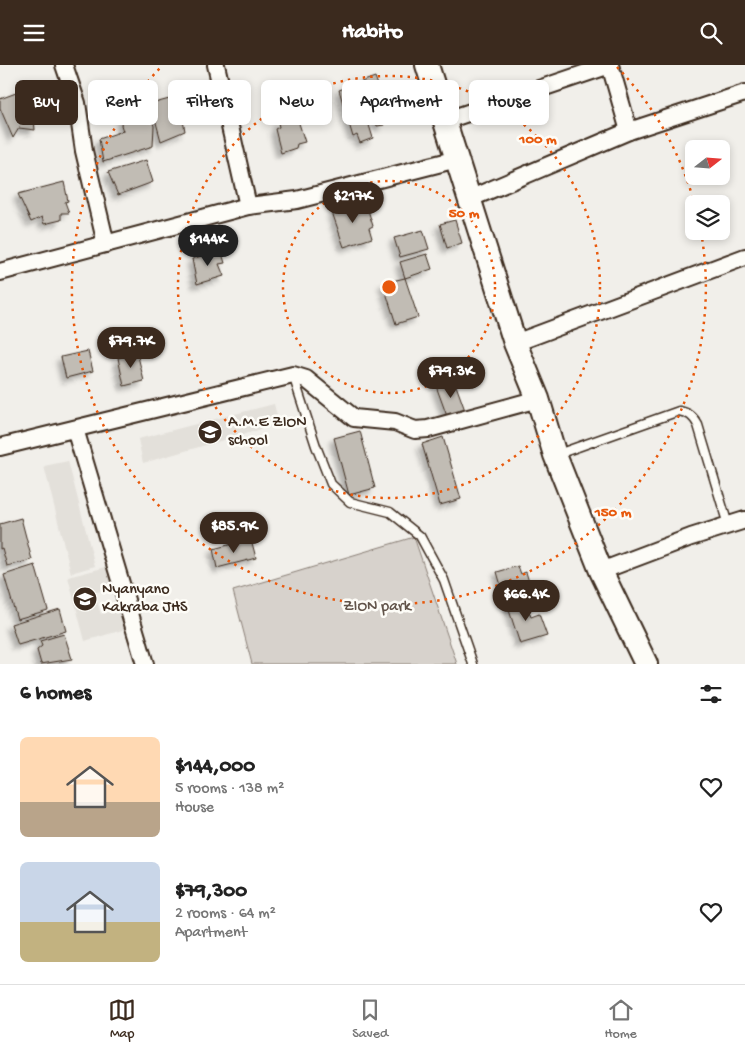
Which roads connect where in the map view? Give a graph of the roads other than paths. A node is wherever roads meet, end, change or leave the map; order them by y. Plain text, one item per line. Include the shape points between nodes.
1 (64, 65) edge
2 (216, 65) edge
3 (427, 65) edge
4 (610, 65) edge
5 (432, 80) edge
6 (745, 93) edge
7 (459, 116) edge
8 (445, 125) edge
9 (629, 131) junction
10 (457, 159) junction
11 (470, 199) junction
12 (248, 206) junction
13 (106, 244) junction
14 (745, 257) edge
15 (0, 272) edge
16 (515, 343) junction
17 (294, 375) junction
18 (538, 399) junction
19 (75, 429) junction
20 (1, 446) edge
21 (555, 455) junction
22 (745, 520) edge
23 (728, 525) junction
24 (601, 571) junction
25 (145, 664) edge
26 (473, 664) edge
27 (646, 664) edge

1 - 13 street via 77,103 84,151
2 - 12 street
3 - 5 street
4 - 7 street
4 - 9 street
6 - 9 street
8 - 10 street
9 - 11 street
10 - 11 street
10 - 12 street via 297,200
11 - 16 street
12 - 13 street
13 - 15 street
14 - 16 street
16 - 18 street
17 - 18 street via 306,379 354,418 395,422 415,430
17 - 19 street
17 - 26 lane via 331,484 350,502 390,512 420,536 444,580
18 - 21 street
19 - 20 street
19 - 25 street
21 - 23 lane via 679,411 686,412 698,425
21 - 24 street
22 - 23 street
23 - 24 street
24 - 27 street

